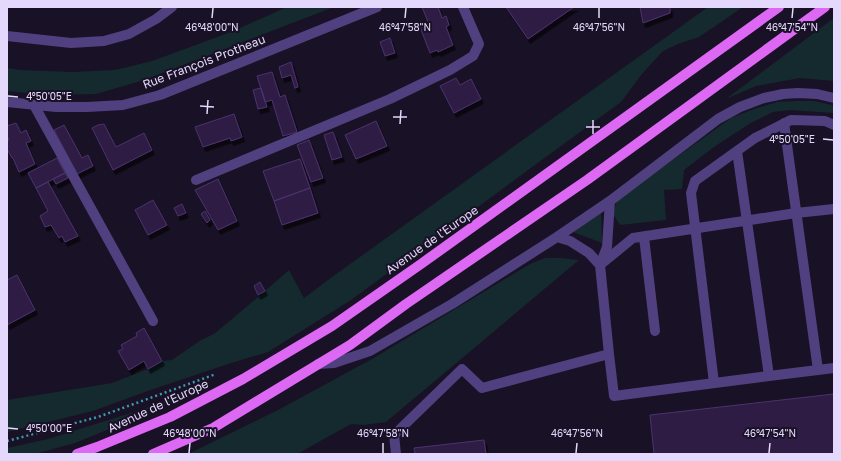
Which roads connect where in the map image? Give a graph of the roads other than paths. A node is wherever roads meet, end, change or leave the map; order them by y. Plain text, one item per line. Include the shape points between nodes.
1 (172, 7) edge
2 (377, 7) edge
3 (463, 7) edge
4 (779, 7) edge
5 (823, 9) edge
6 (7, 36) edge
7 (834, 98) edge
8 (7, 102) edge
9 (34, 105) junction
10 (784, 123) junction
11 (834, 125) edge
12 (737, 151) junction
13 (196, 180) dead end
14 (610, 201) junction
15 (834, 209) edge
16 (796, 213) junction
17 (748, 221) junction
18 (696, 228) junction
19 (644, 236) junction
20 (557, 237) junction
21 (600, 265) junction
22 (153, 321) dead end
23 (656, 331) dead end
24 (609, 354) junction
25 (318, 364) junction
26 (834, 368) edge
27 (818, 370) junction
28 (769, 376) junction
29 (714, 383) junction
30 (77, 454) edge
31 (153, 454) edge
32 (396, 454) edge

1 - 6 street via 130,34 104,41 71,43
2 - 9 street, Rue François Protheau via 160,96 123,105 87,108
3 - 13 street via 479,44 473,56 390,99
4 - 30 main road, Avenue de l'Europe via 332,326 243,379 170,417
5 - 25 main road via 587,180 350,345
7 - 14 street via 817,94 783,94 740,107 718,119
8 - 9 street, Rue François Protheau
9 - 22 street
10 - 11 street via 791,120 825,121
10 - 12 street
10 - 16 street
12 - 17 street
12 - 18 street via 695,181 691,193
14 - 20 street
14 - 21 street via 607,247
15 - 16 street
16 - 17 street
16 - 27 street
17 - 18 street
17 - 28 street
18 - 19 street
18 - 29 street
19 - 21 street via 633,238
19 - 23 street
20 - 21 street via 570,241
20 - 25 street via 452,304 370,351 334,363
21 - 24 street
24 - 29 street via 614,396
24 - 32 street via 482,388 462,370 394,435
25 - 31 main road via 213,428
26 - 27 street
27 - 28 street
28 - 29 street

